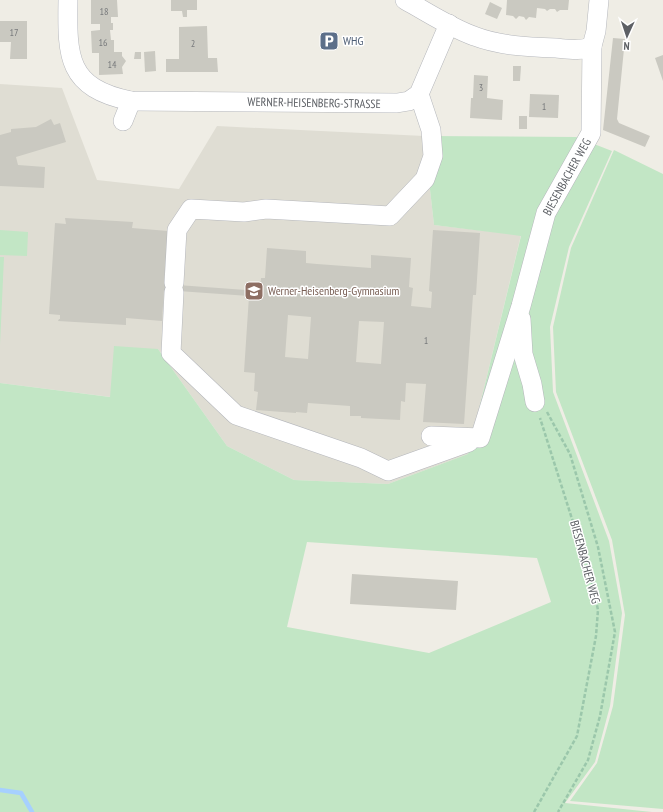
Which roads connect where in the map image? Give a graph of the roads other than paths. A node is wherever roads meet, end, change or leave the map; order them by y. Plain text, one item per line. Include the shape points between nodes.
1 (68, 0) edge
2 (405, 0) edge
3 (598, 0) edge
4 (449, 24) junction
5 (592, 46) junction
6 (419, 94) junction
7 (131, 101) junction
8 (123, 121) dead end
9 (521, 306) junction
10 (540, 406) road end
11 (431, 436) dead end
12 (480, 438) junction

1 - 7 street, WERNER-HEISENBERG-STRASSE via 71,58 77,73 101,92
2 - 4 street
3 - 5 street, BIESENBACHER WEG via 596,31
4 - 5 street via 473,36 496,43 579,50
4 - 6 street
5 - 9 street, BIESENBACHER WEG via 591,133 546,213
6 - 7 street, WERNER-HEISENBERG-STRASSE via 409,101 397,104
6 - 12 street via 431,130 433,156 425,180 390,216 266,209 244,212 191,209 177,230 171,353 236,415 361,458 388,471
7 - 8 street
9 - 10 street, BIESENBACHER WEG via 523,354
9 - 12 street, BIESENBACHER WEG
11 - 12 street

